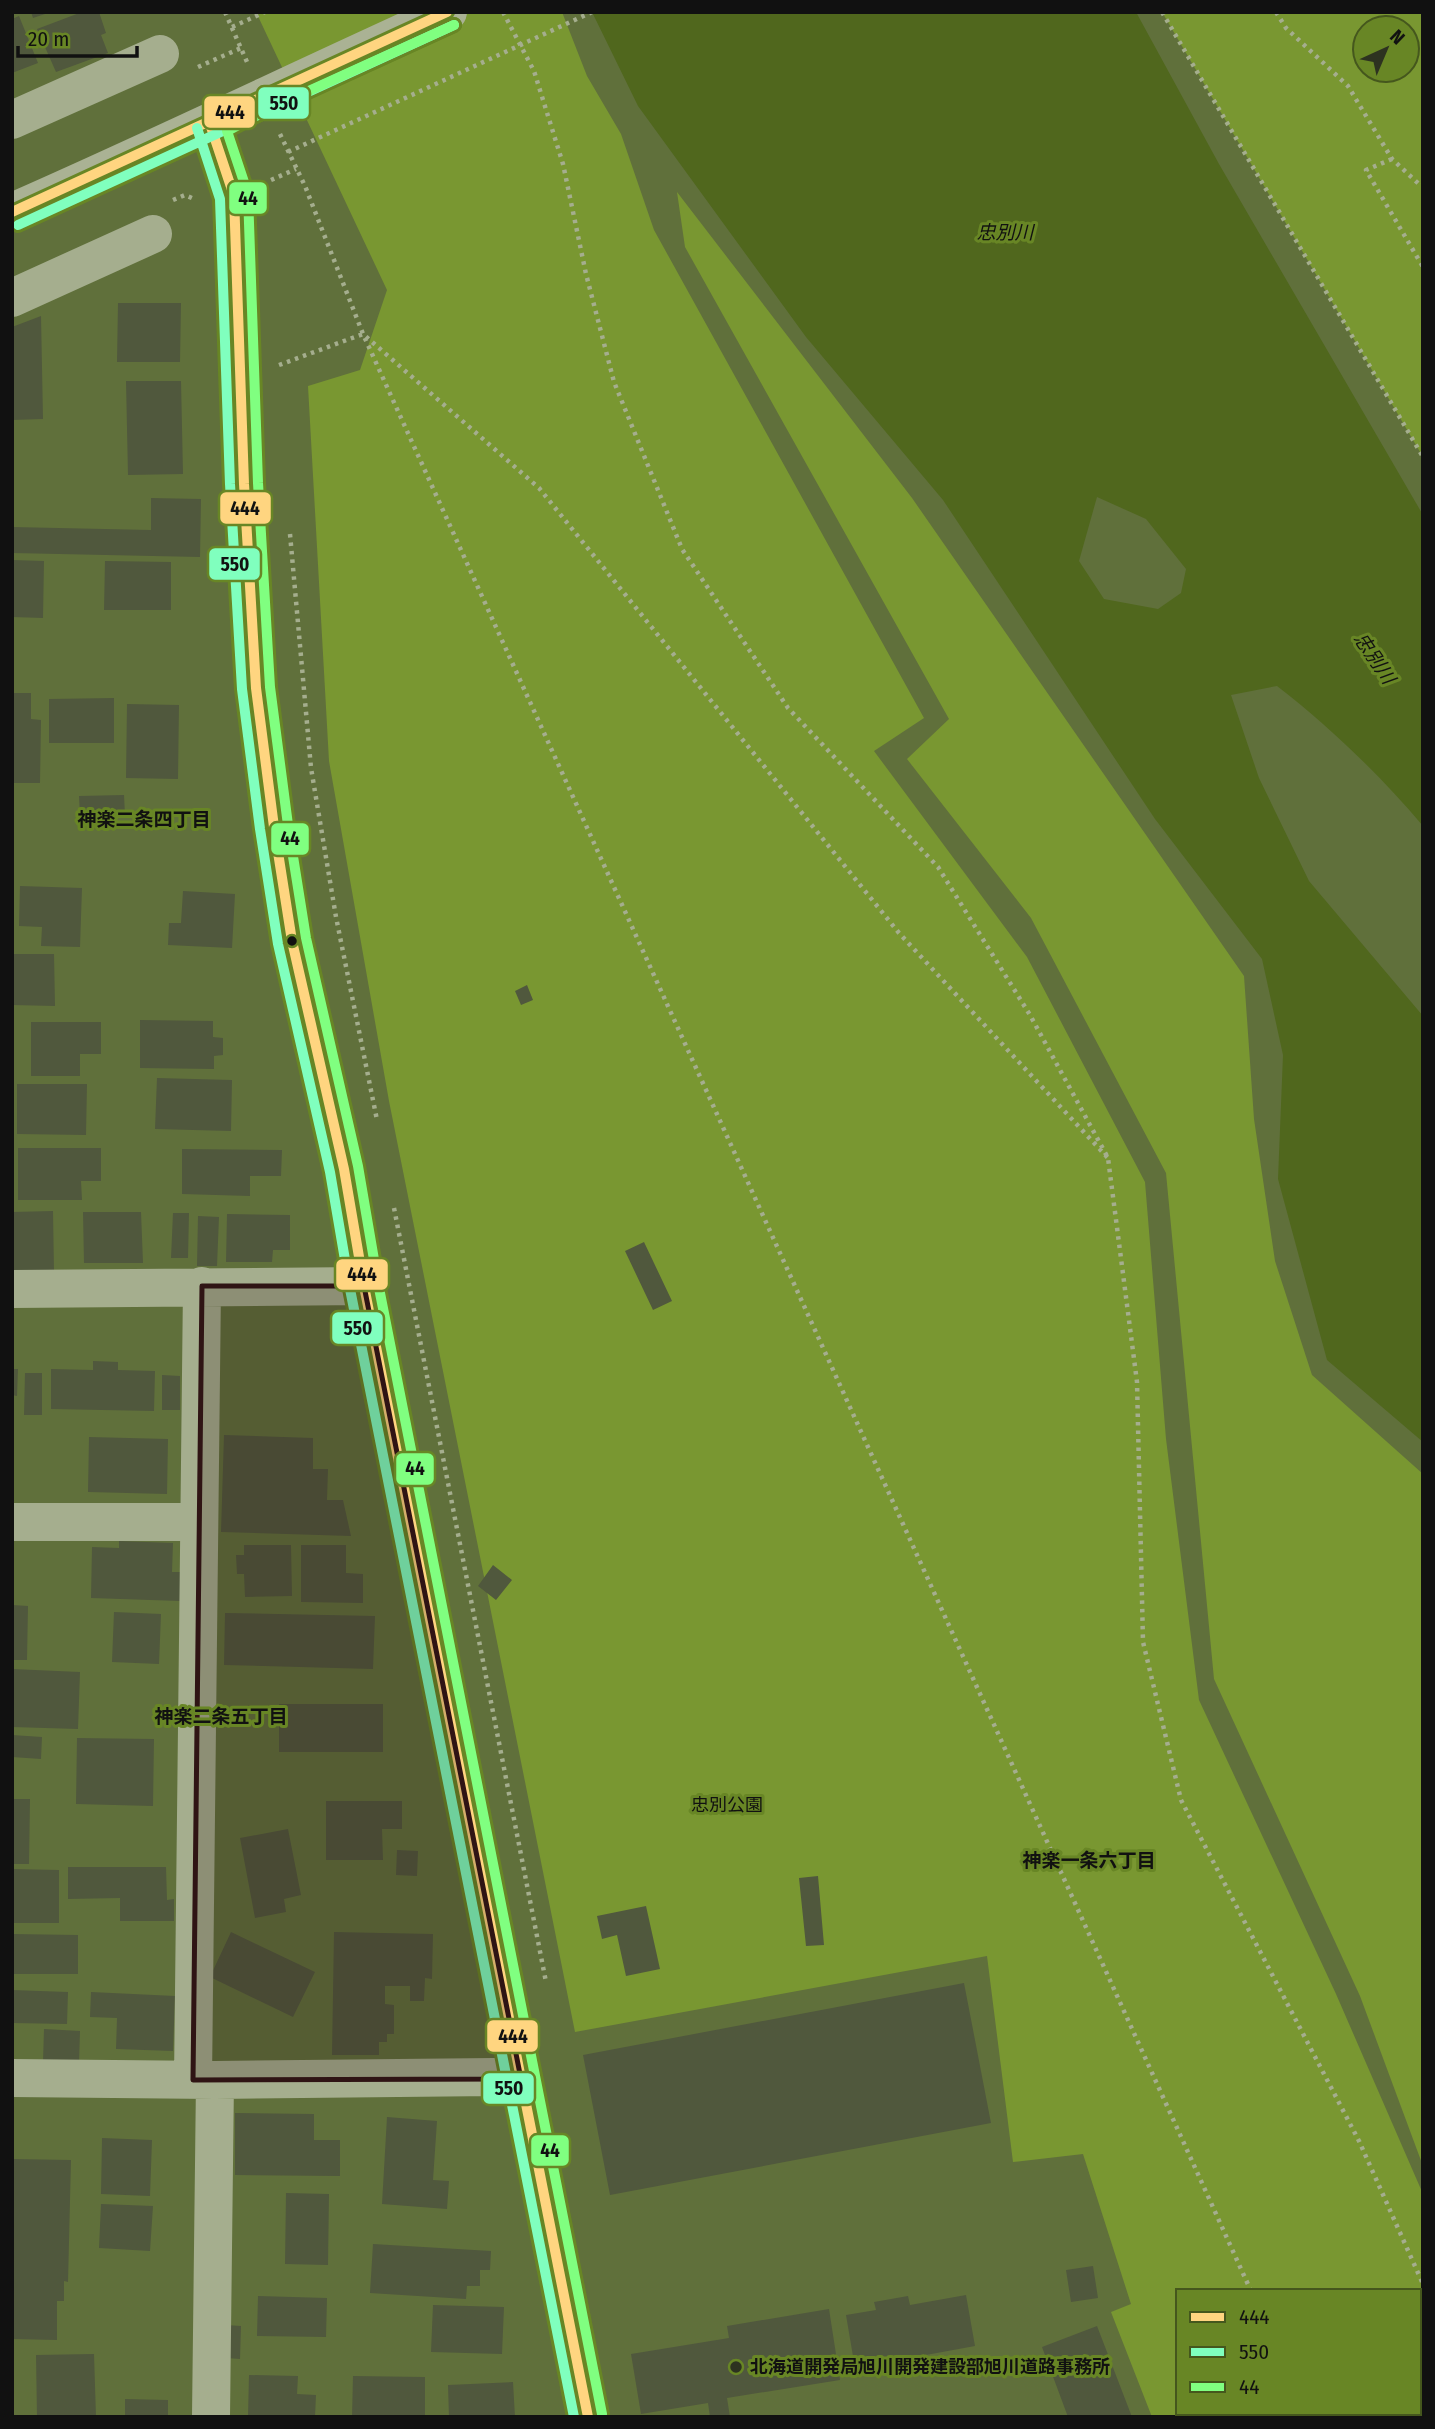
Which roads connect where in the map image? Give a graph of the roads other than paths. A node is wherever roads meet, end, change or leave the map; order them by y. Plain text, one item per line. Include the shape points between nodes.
1 (447, 12) edge
2 (160, 54) dead end
3 (12, 120) edge
4 (210, 124) junction
5 (12, 212) edge
6 (153, 234) dead end
7 (12, 298) edge
8 (202, 1286) junction
9 (364, 1286) junction
10 (12, 1289) edge
11 (12, 1522) edge
12 (198, 1522) junction
13 (12, 2078) edge
14 (521, 2079) junction
15 (204, 2080) junction
16 (211, 2417) edge
17 (588, 2417) edge

1 - 4 highway
2 - 3 street
4 - 5 highway
4 - 9 street via 234,196 256,688 274,827 292,941 344,1169
6 - 7 street
8 - 9 street
8 - 10 street
8 - 12 street
9 - 14 street
11 - 12 street
12 - 15 street
13 - 15 street
14 - 15 street
14 - 17 street
15 - 16 street

